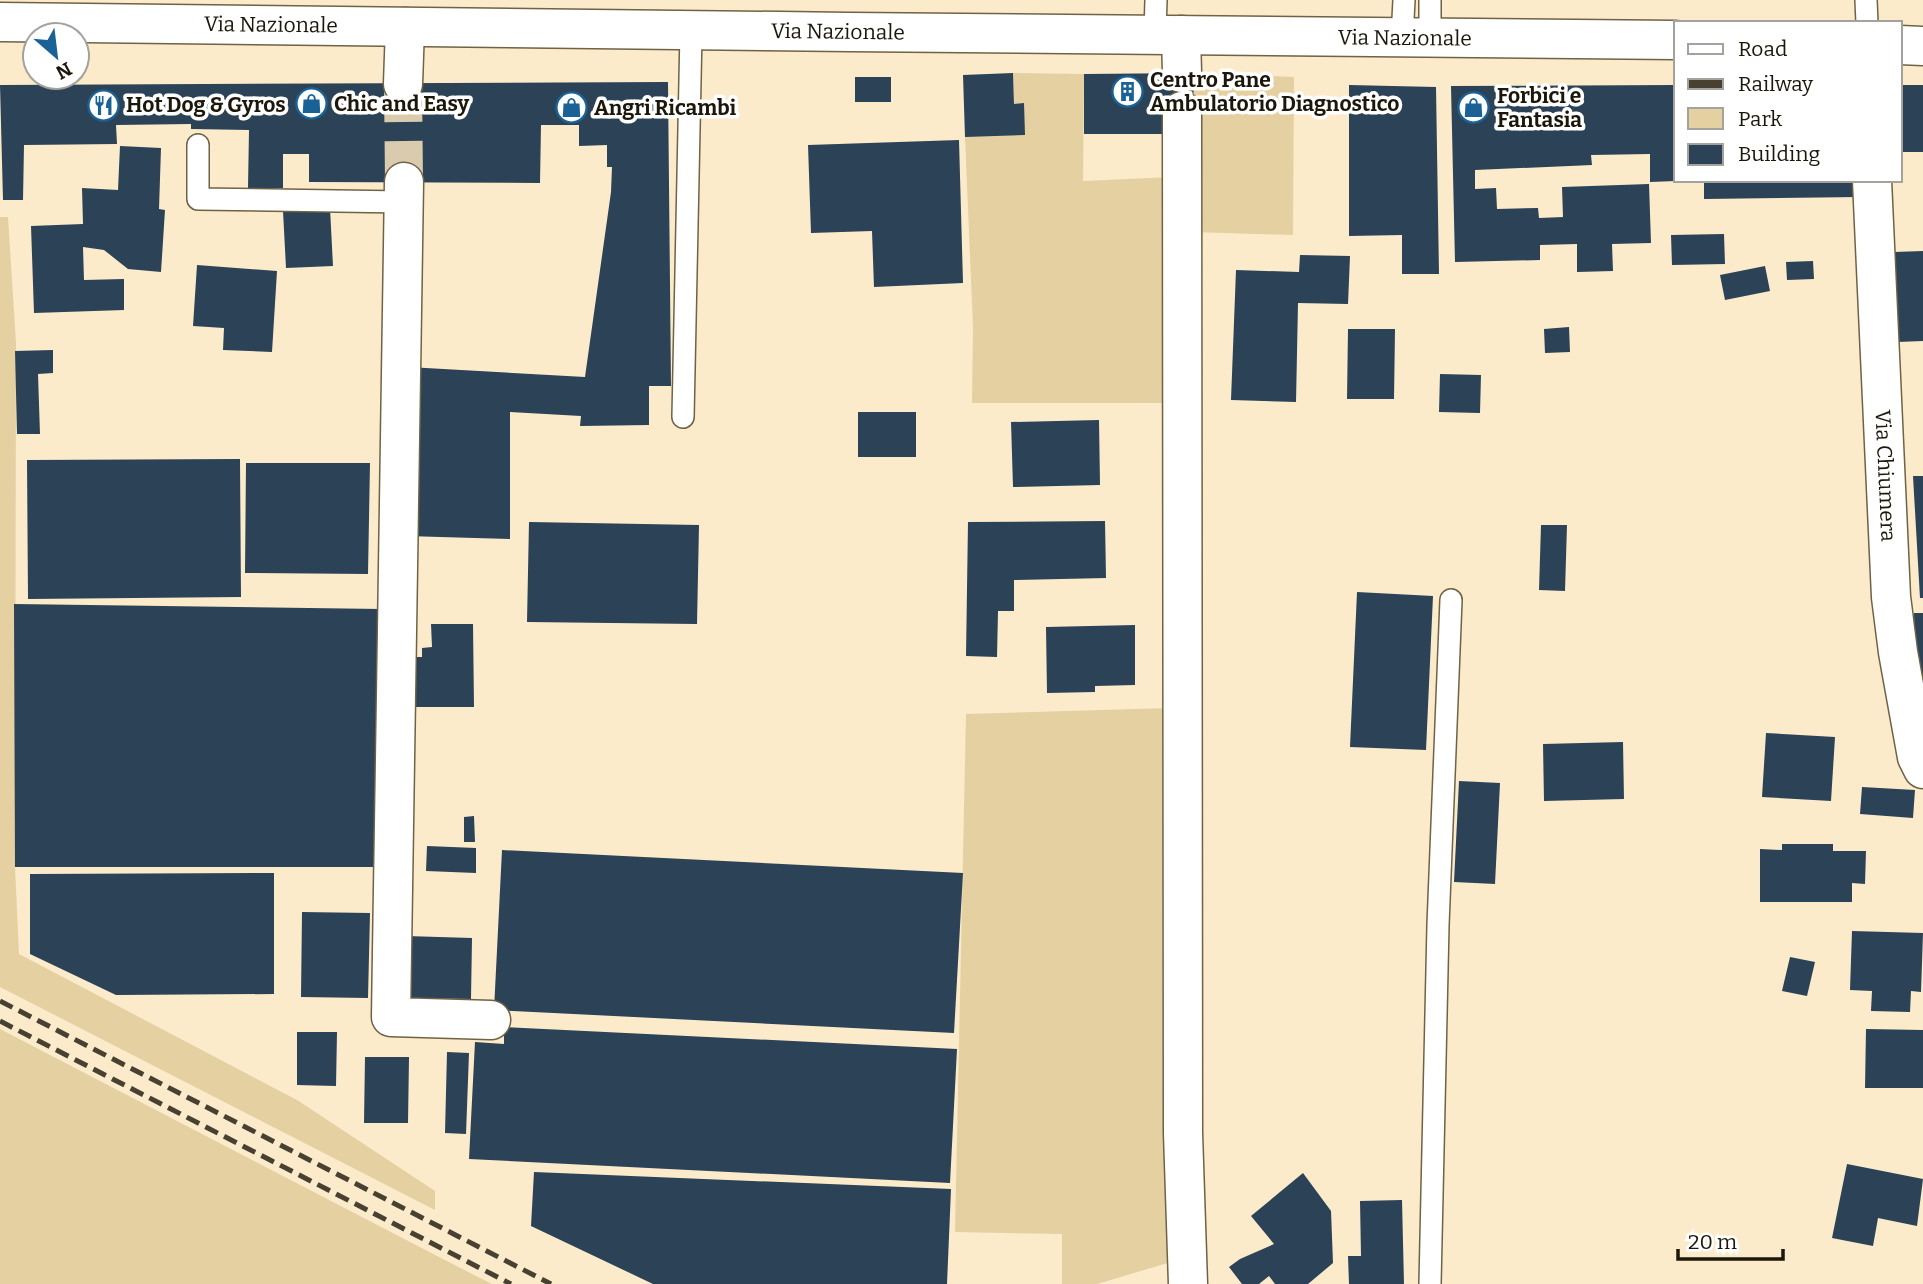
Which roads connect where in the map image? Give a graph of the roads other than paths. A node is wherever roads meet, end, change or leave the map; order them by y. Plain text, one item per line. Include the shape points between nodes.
1 (1404, 0) edge
2 (1430, 0) edge
3 (1866, 0) edge
4 (67, 11) edge
5 (1867, 21) edge
6 (0, 22) edge
7 (1164, 23) edge
8 (405, 27) junction
9 (691, 32) junction
10 (1416, 38) junction
11 (1674, 40) edge
12 (1902, 45) edge
13 (1923, 46) edge
14 (1182, 73) dead end
15 (403, 84) tunnel mouth
16 (1182, 111) dead end
17 (198, 145) dead end
18 (1872, 182) edge
19 (404, 192) joint
20 (683, 417) dead end
21 (1451, 600) dead end
22 (1923, 769) edge
23 (491, 1020) dead end
24 (1188, 1284) edge
25 (1430, 1284) edge

1 - 10 lane
2 - 10 lane
3 - 5 lane
4 - 6 street, Via Nazionale
4 - 8 street, Via Nazionale
7 - 9 street, Via Nazionale
7 - 10 street, Via Nazionale
7 - 14 street
8 - 9 street, Via Nazionale
8 - 15 street
9 - 20 lane
10 - 11 street, Via Nazionale
12 - 13 street
16 - 24 street via 1183,1133
17 - 19 lane via 198,199
18 - 22 street, Via Chiumera via 1891,597 1917,757
19 - 23 street via 390,1017
21 - 25 lane

